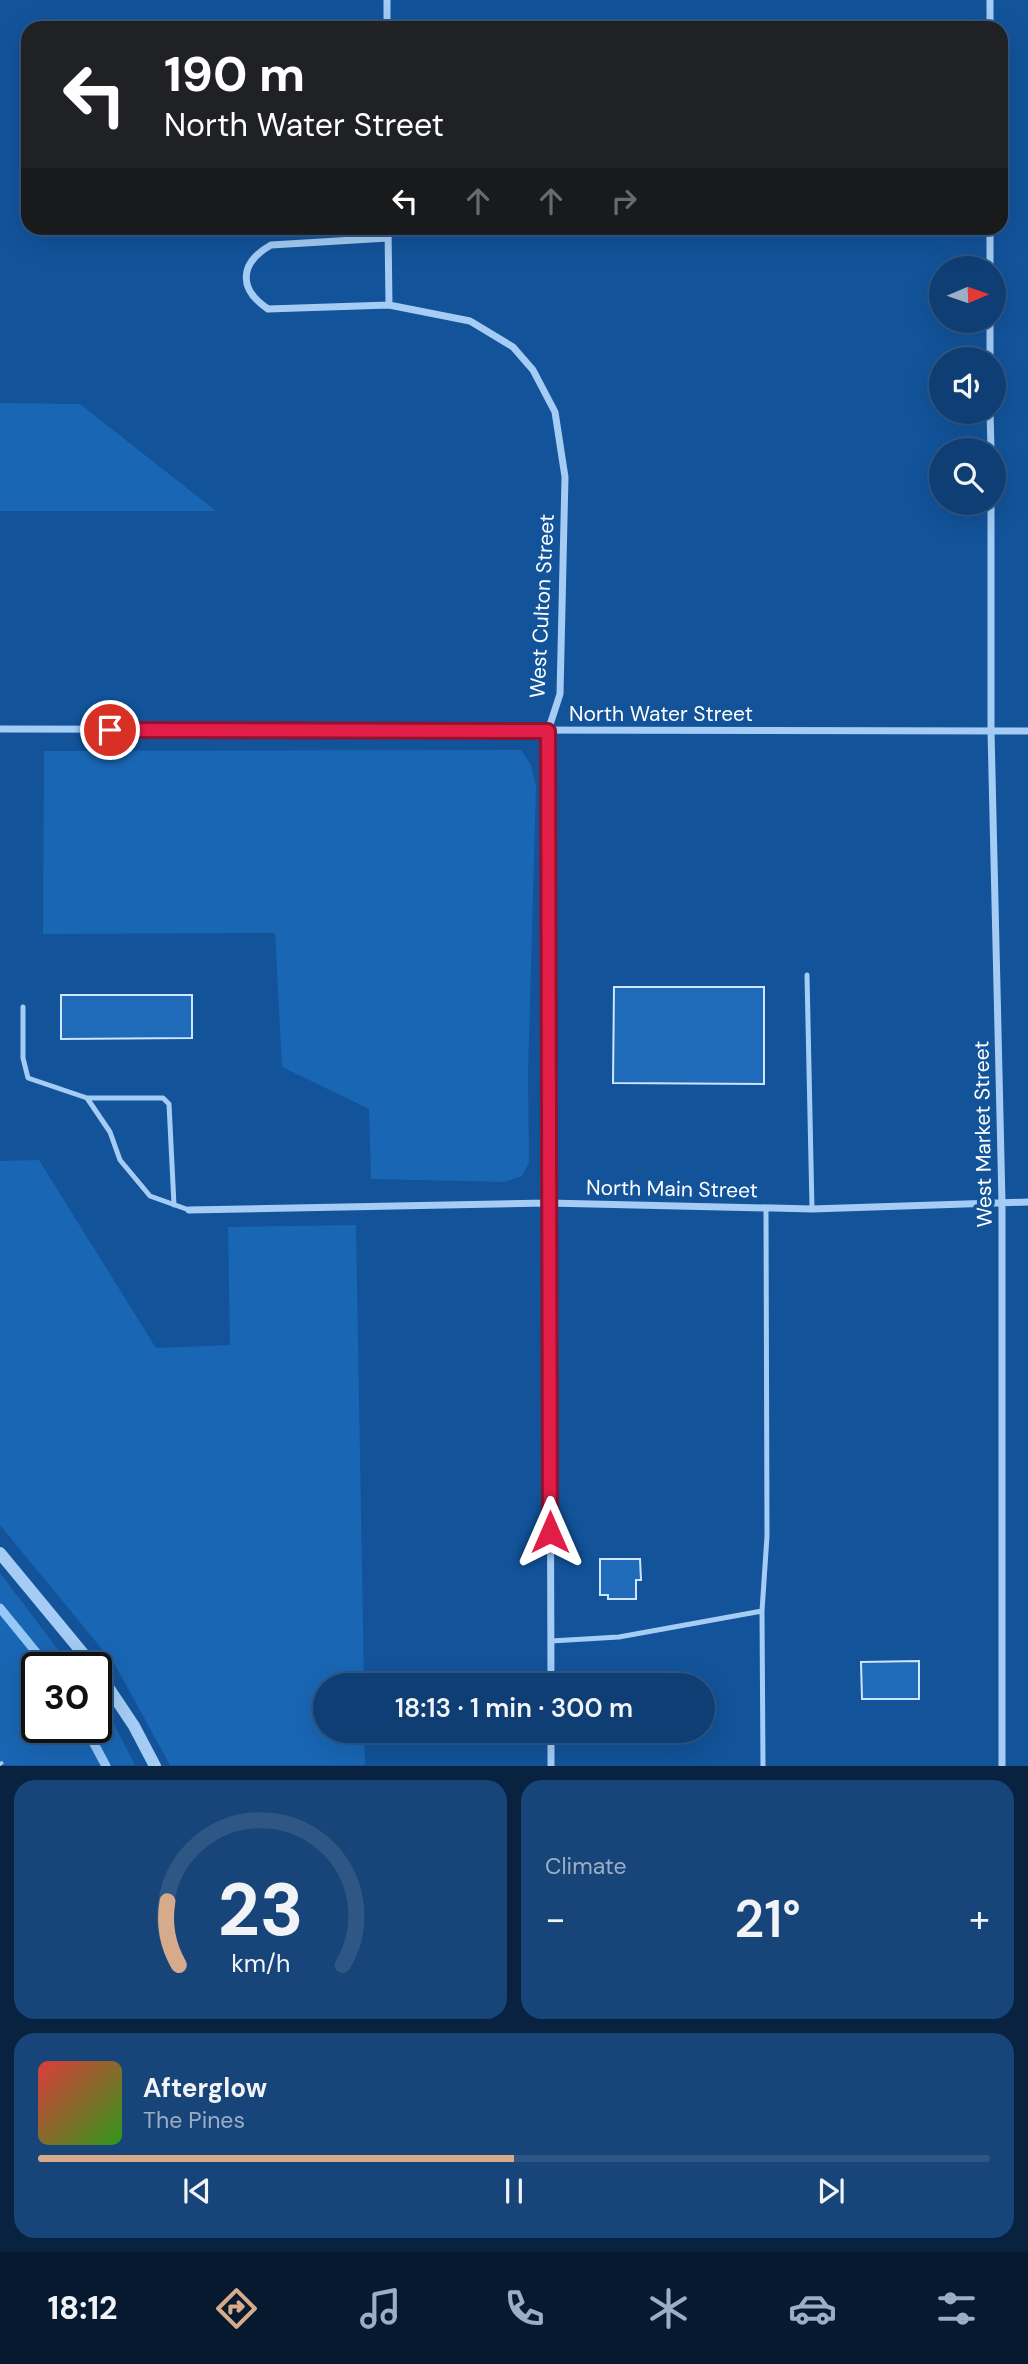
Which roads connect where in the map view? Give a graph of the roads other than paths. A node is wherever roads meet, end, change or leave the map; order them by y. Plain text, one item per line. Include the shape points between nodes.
1 (387, 0) edge
2 (990, 0) edge
3 (387, 21) edge
4 (990, 21) edge
5 (990, 235) edge
6 (388, 238) joint
7 (990, 256) edge
8 (389, 305) junction
9 (990, 515) edge
10 (0, 729) edge
11 (548, 731) junction
12 (991, 731) junction
13 (1028, 731) edge
14 (807, 975) dead end
15 (23, 1007) dead end
16 (87, 1098) junction
17 (1002, 1202) junction
18 (1028, 1202) edge
19 (548, 1203) junction
20 (174, 1205) junction
21 (766, 1209) junction
22 (812, 1209) junction
23 (189, 1210) joint
24 (0, 1553) edge
25 (762, 1611) junction
26 (551, 1641) junction
27 (83, 1652) edge
28 (551, 1673) edge
29 (112, 1692) edge
30 (551, 1743) edge
31 (155, 1766) edge
32 (551, 1766) edge
33 (763, 1766) edge
34 (1002, 1766) edge

1 - 3 street
2 - 4 street
5 - 7 street
6 - 8 street
6 - 8 street, West Culton Street via 271,245 256,254 247,268 246,285 254,300 268,309
8 - 11 street, West Culton Street via 470,321 513,347 533,370 555,412 565,490 560,694
9 - 12 street, West Market Street
10 - 11 street, North Water Street
11 - 12 street, North Water Street
11 - 19 street, West Culton Street
12 - 13 street, North Water Street
12 - 17 street, West Market Street
14 - 22 lane
15 - 16 lane via 23,1058 28,1078
16 - 20 lane via 110,1132 120,1160 150,1196
16 - 20 lane via 163,1098 169,1104
17 - 18 street, North Main Street
17 - 22 street, North Main Street
17 - 34 street, West Market Street
19 - 21 street, North Main Street
19 - 23 street, North Main Street
19 - 26 street, West Culton Street
20 - 23 lane
21 - 22 street, North Main Street
21 - 25 lane via 768,1536
24 - 27 street
25 - 26 lane via 619,1637
25 - 33 lane
26 - 28 street, West Culton Street
29 - 31 street
30 - 32 street

